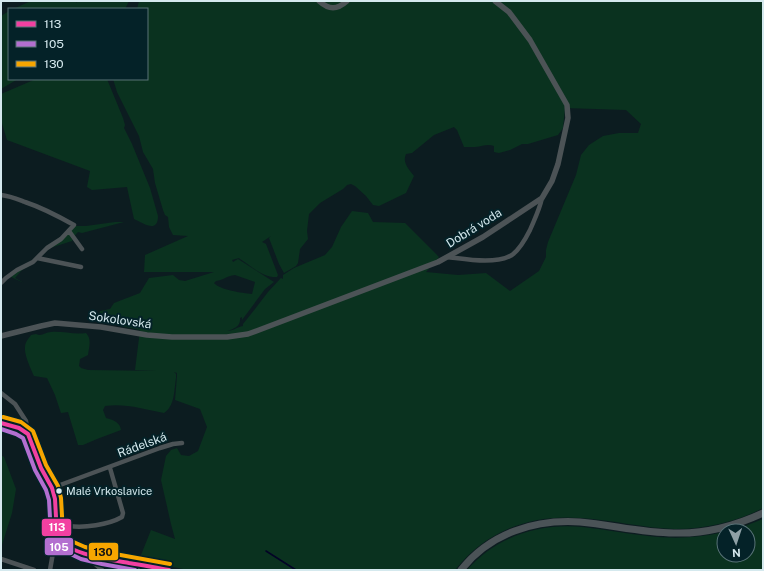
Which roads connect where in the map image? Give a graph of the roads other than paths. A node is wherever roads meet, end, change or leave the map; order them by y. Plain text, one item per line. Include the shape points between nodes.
1 (319, 1) edge
2 (347, 1) edge
3 (495, 1) edge
4 (1, 195) edge
5 (542, 198) junction
6 (69, 231) junction
7 (82, 249) dead end
8 (447, 257) junction
9 (37, 258) junction
10 (81, 267) dead end
11 (1, 283) edge
12 (1, 336) edge
13 (1, 393) edge
14 (1, 423) edge
15 (28, 434) junction
16 (182, 442) dead end
17 (110, 468) junction
18 (52, 488) junction
19 (763, 514) edge
20 (56, 523) junction
21 (58, 538) junction
22 (70, 548) junction
23 (1, 559) edge
24 (129, 563) junction
25 (34, 570) edge
26 (50, 570) edge
27 (102, 570) edge
28 (138, 570) edge
29 (169, 570) edge
30 (461, 570) edge

1 - 2 street via 336,8
3 - 5 street, Dobrá voda via 508,12 530,40 567,105 568,118 558,164
4 - 6 street via 14,197 49,211 74,225
5 - 8 street, Dobrá voda via 483,237
5 - 8 street, Dobrá voda via 525,238 512,254 503,258 478,261
6 - 7 street
6 - 9 street
8 - 12 street, Sokolovská via 259,330 237,336 147,336 101,327 55,323
9 - 10 street
9 - 11 street via 16,270
13 - 15 street via 15,404 26,421
14 - 15 street via 19,428
15 - 18 street
16 - 17 street, Rádelská
17 - 18 street, Rádelská
17 - 20 street, Rádelská via 122,517 93,525 67,526
18 - 20 street
19 - 30 main road via 725,527 686,533 648,532 582,522 541,524 515,530 494,540
20 - 21 street
21 - 22 street
21 - 26 street
22 - 24 street
22 - 27 street
23 - 25 street
24 - 28 street
24 - 29 street

